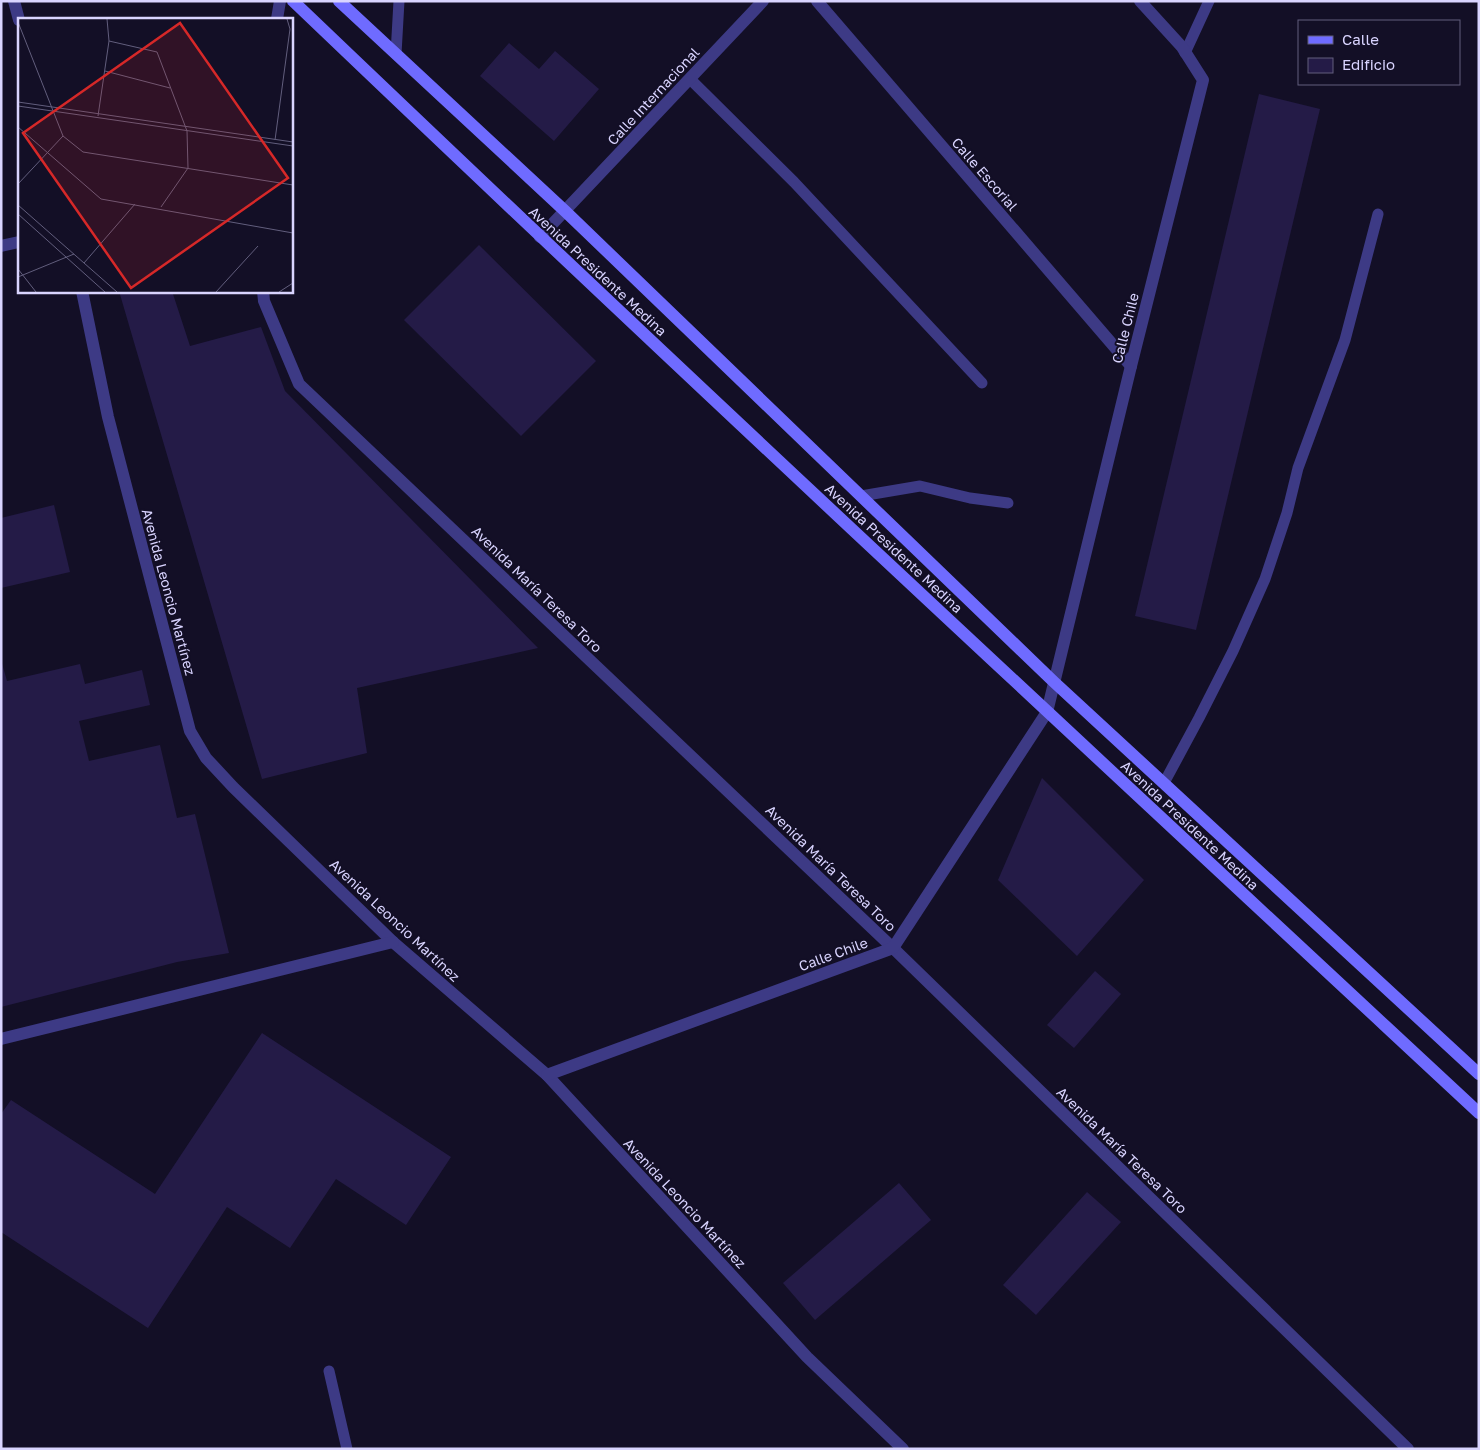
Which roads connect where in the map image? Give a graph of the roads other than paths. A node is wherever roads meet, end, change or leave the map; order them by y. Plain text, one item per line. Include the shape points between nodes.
1 (14, 1) edge
2 (280, 1) edge
3 (293, 1) edge
4 (339, 1) edge
5 (400, 1) edge
6 (763, 1) edge
7 (817, 1) edge
8 (1140, 1) edge
9 (1209, 1) edge
10 (18, 18) edge
11 (277, 18) edge
12 (1185, 53) junction
13 (396, 54) junction
14 (690, 79) junction
15 (566, 211) junction
16 (1378, 214) dead end
17 (540, 237) junction
18 (18, 242) edge
19 (1, 246) edge
20 (82, 292) edge
21 (263, 292) edge
22 (1131, 366) junction
23 (982, 383) dead end
24 (861, 496) junction
25 (1008, 503) dead end
26 (1054, 682) junction
27 (1047, 712) junction
28 (1164, 783) junction
29 (393, 942) junction
30 (893, 948) junction
31 (1, 1039) edge
32 (1479, 1074) edge
33 (547, 1075) junction
34 (1479, 1113) edge
35 (329, 1371) dead end
36 (348, 1449) edge
37 (903, 1449) edge
38 (1408, 1449) edge

1 - 10 street
2 - 11 street
3 - 17 street, Avenida Presidente Medina
4 - 13 street, Avenida Presidente Medina
5 - 13 lane
6 - 14 street, Calle Internacional
7 - 22 street, Calle Escorial
8 - 12 street, Calle Chile
9 - 12 lane
12 - 22 street, Calle Chile via 1203,80
13 - 15 street, Avenida Presidente Medina
14 - 15 street, Calle Internacional
14 - 23 lane via 794,182
15 - 17 street, Calle Internacional
15 - 24 street, Avenida Presidente Medina
16 - 28 lane via 1345,340 1298,468 1265,580 1229,659
17 - 27 street, Avenida Presidente Medina
18 - 19 street
20 - 29 street, Avenida Leoncio Martínez via 108,417 190,731 206,758 233,787
21 - 30 street, Avenida María Teresa Toro via 299,384
22 - 26 street, Calle Chile
24 - 25 lane via 920,486
24 - 26 street, Avenida Presidente Medina
26 - 27 street, Calle Chile
26 - 28 street, Avenida Presidente Medina
27 - 30 street
27 - 34 street, Avenida Presidente Medina
28 - 32 street, Avenida Presidente Medina
29 - 31 street
29 - 33 street, Avenida Leoncio Martínez
30 - 33 street, Calle Chile
30 - 38 street, Avenida María Teresa Toro
33 - 37 street, Avenida Leoncio Martínez via 807,1356
35 - 36 lane

